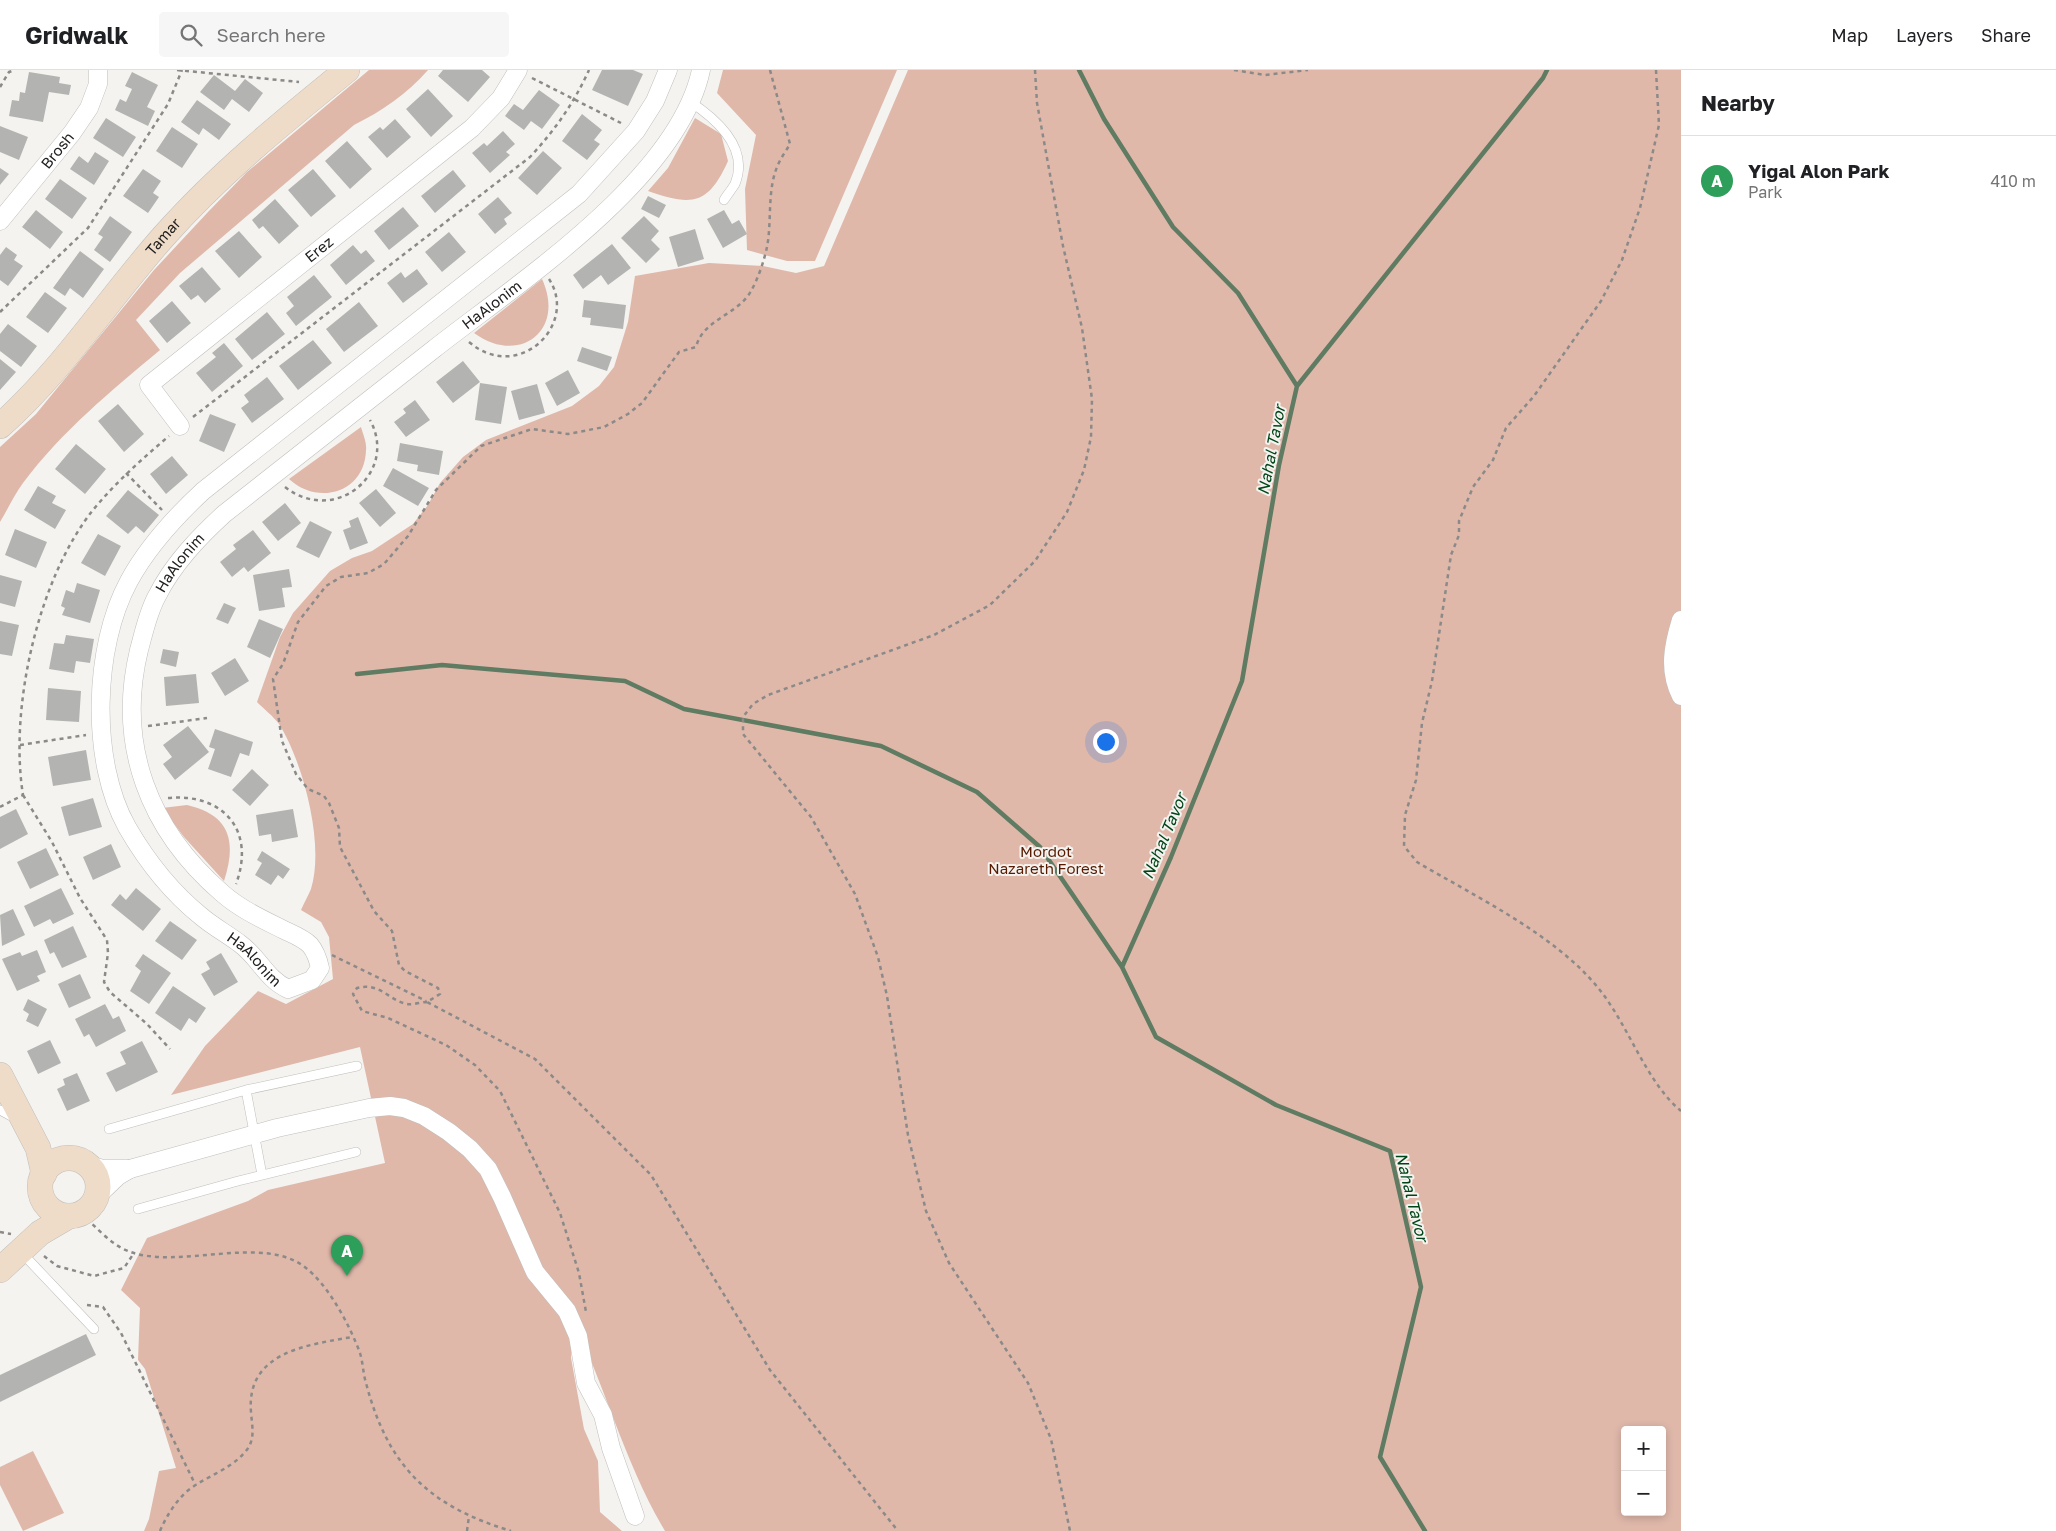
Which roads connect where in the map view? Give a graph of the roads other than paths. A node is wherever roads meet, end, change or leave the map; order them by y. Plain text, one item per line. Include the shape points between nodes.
1 (98, 70) edge
2 (518, 70) edge
3 (668, 70) edge
4 (701, 70) edge
5 (340, 72) edge
6 (689, 100) junction
7 (724, 200) dead end
8 (0, 221) edge
9 (0, 426) edge
10 (180, 426) road end
11 (1681, 620) edge
12 (1681, 696) edge
13 (357, 1066) dead end
14 (0, 1075) edge
15 (246, 1090) junction
16 (0, 1110) edge
17 (29, 1128) junction
18 (108, 1129) dead end
19 (254, 1134) junction
20 (356, 1152) dead end
21 (78, 1161) junction
22 (130, 1169) junction
23 (262, 1175) junction
24 (43, 1186) junction
25 (83, 1209) junction
26 (138, 1209) dead end
27 (23, 1247) junction
28 (0, 1270) edge
29 (94, 1329) dead end
30 (635, 1516) dead end

1 - 8 street, Brosh via 98,84 89,108
2 - 10 street, Erez via 501,98 472,128 148,385
3 - 6 street, HaAlonim via 636,131 578,194 211,484 172,520 129,582 115,617 100,692 106,767 115,801 126,826 156,869 200,916 252,954 275,983 288,989 312,980 320,968 318,955 309,943 230,899 180,849 151,802 137,760 132,694 145,626 157,596 196,541 224,514 600,217 662,150
4 - 6 street, HaAlonim
5 - 9 street, Tamar via 199,199 164,236 47,377
6 - 7 lane via 712,116 734,145 738,164 735,183
11 - 12 street via 1672,660
13 - 15 lane
14 - 17 street
15 - 18 lane
15 - 19 lane
16 - 17 lane
17 - 21 street via 57,1153
17 - 24 street via 38,1148
19 - 22 street
19 - 23 lane
19 - 30 street via 311,1119 390,1106 404,1108 432,1121 470,1149 488,1169 535,1272 567,1311 578,1336 586,1383 603,1415 610,1448
20 - 23 lane
21 - 22 street via 103,1168
21 - 24 street via 50,1166
21 - 25 street via 94,1171 98,1181
22 - 25 street
23 - 26 lane
24 - 25 street via 48,1208 55,1213
24 - 27 street via 37,1223
25 - 27 street via 58,1221
27 - 28 street
27 - 29 lane

